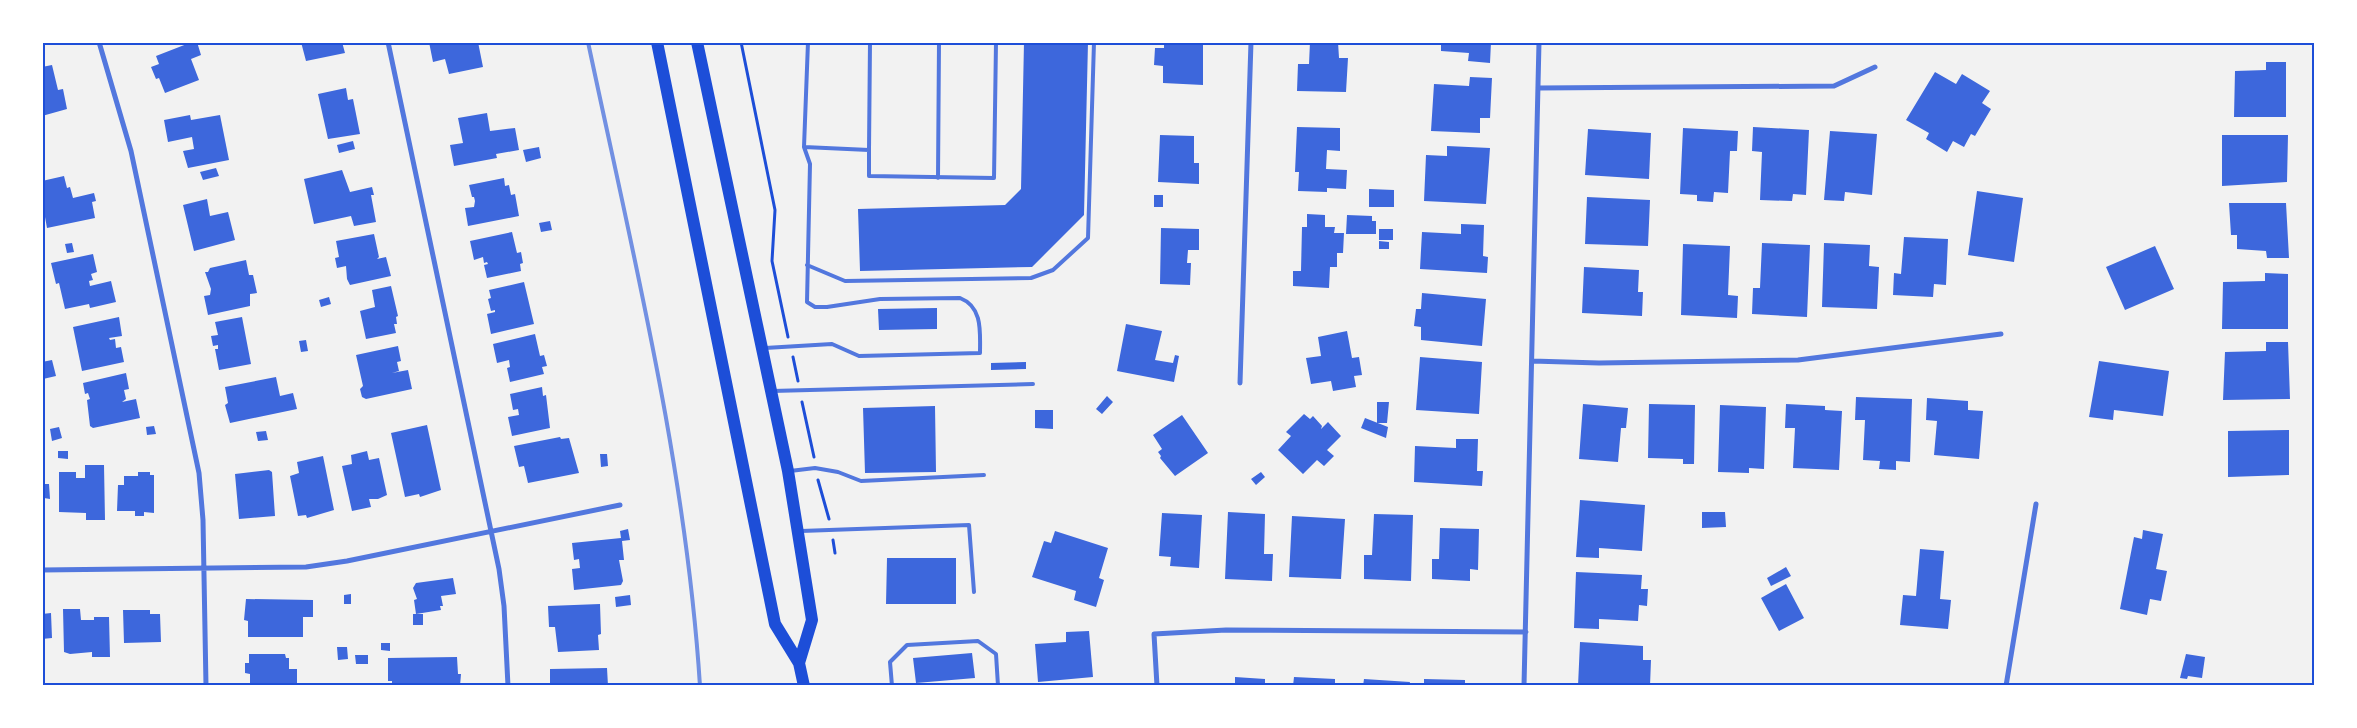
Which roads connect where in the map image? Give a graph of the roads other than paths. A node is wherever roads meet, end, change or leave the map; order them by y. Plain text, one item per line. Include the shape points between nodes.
1 (99, 42) edge
2 (388, 42) edge
3 (657, 42) edge
4 (697, 42) edge
5 (808, 42) edge
6 (870, 42) edge
7 (939, 42) edge
8 (996, 42) edge
9 (1094, 42) edge
10 (1251, 42) edge
11 (1539, 42) edge
12 (1875, 67) dead end
13 (1538, 88) junction
14 (804, 147) junction
15 (870, 150) junction
16 (938, 178) junction
17 (807, 265) junction
18 (2001, 334) dead end
19 (761, 348) junction
20 (1532, 361) junction
21 (1240, 383) dead end
22 (1033, 384) dead end
23 (770, 391) junction
24 (788, 471) junction
25 (984, 475) dead end
26 (2036, 504) dead end
27 (620, 505) dead end
28 (492, 530) junction
29 (798, 531) junction
30 (205, 567) junction
31 (42, 570) edge
32 (974, 592) dead end
33 (1526, 632) junction
34 (799, 664) junction
35 (206, 686) edge
36 (508, 686) edge
37 (804, 686) edge
38 (892, 686) edge
39 (998, 686) edge
40 (1157, 686) edge
41 (1524, 686) edge
42 (2006, 686) edge

1 - 30 street via 132,150 199,473
2 - 28 street
3 - 34 main road via 775,624
4 - 19 main road
5 - 14 lane
6 - 15 lane
7 - 16 lane
8 - 16 lane via 994,178
9 - 17 lane via 1088,238 1053,270 1031,278 845,281
10 - 21 street
11 - 13 street
12 - 13 street via 1834,86
13 - 20 street
14 - 15 lane
14 - 17 lane via 810,164
15 - 16 lane via 869,176
17 - 19 lane via 808,302 814,307 880,299 960,298 969,302 977,312 980,354 859,356 832,344
18 - 20 street via 1798,360
19 - 23 main road
20 - 33 street
22 - 23 lane
23 - 24 main road
24 - 25 lane via 815,468 861,481
24 - 29 main road
26 - 42 street
27 - 28 street
28 - 30 street via 347,561 306,566
28 - 36 street via 504,606
29 - 32 lane via 969,525
29 - 34 main road via 812,620
30 - 31 street
30 - 35 street
33 - 40 street via 1226,630 1154,634
33 - 41 street
34 - 37 main road
38 - 39 lane via 890,662 907,645 978,641 996,654

